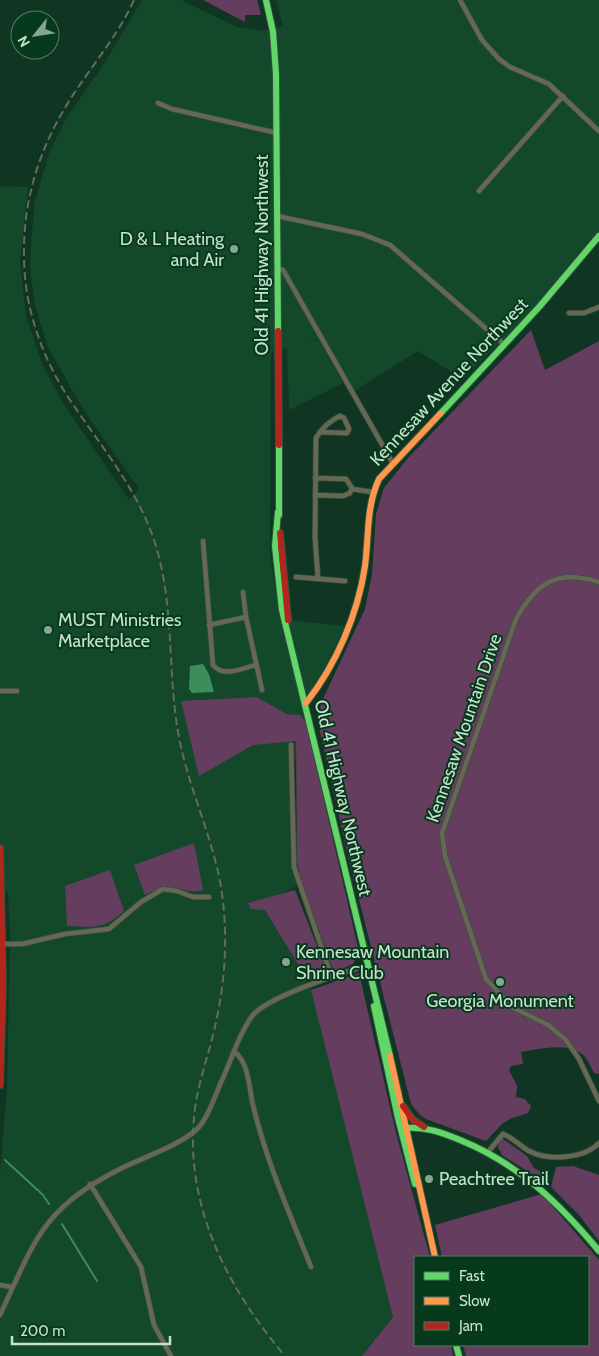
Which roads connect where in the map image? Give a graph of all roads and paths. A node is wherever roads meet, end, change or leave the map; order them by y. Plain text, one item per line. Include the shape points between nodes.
1 (266, 0) edge
2 (460, 0) edge
3 (563, 96) junction
4 (158, 103) dead end
5 (599, 131) edge
6 (277, 133) junction
7 (479, 191) dead end
8 (277, 216) junction
9 (599, 236) edge
10 (277, 268) junction
11 (599, 307) edge
12 (568, 313) dead end
13 (504, 345) junction
14 (320, 432) junction
15 (392, 462) junction
16 (315, 478) junction
17 (352, 489) junction
18 (372, 492) junction
19 (315, 495) junction
20 (203, 541) dead end
21 (296, 577) dead end
22 (318, 579) junction
23 (345, 581) dead end
24 (599, 582) edge
25 (243, 592) dead end
26 (246, 617) junction
27 (209, 625) junction
28 (256, 665) junction
29 (262, 690) dead end
30 (0, 691) edge
31 (17, 691) dead end
32 (306, 703) junction
33 (291, 745) dead end
34 (0, 848) edge
35 (209, 897) dead end
36 (2, 944) junction
37 (367, 965) junction
38 (332, 978) junction
39 (235, 1052) junction
40 (0, 1085) edge
41 (599, 1101) edge
42 (400, 1102) junction
43 (426, 1128) junction
44 (404, 1129) junction
45 (410, 1142) junction
46 (599, 1143) edge
47 (488, 1152) junction
48 (90, 1184) junction
49 (427, 1222) junction
50 (599, 1252) edge
51 (435, 1256) edge
52 (310, 1266) dead end
53 (0, 1285) edge
54 (12, 1287) junction
55 (0, 1315) edge
56 (171, 1356) edge

1 - 6 street, Old 41 Highway Northwest via 276,53
2 - 3 street via 482,40 499,59 549,84
3 - 5 street
3 - 7 street
4 - 6 street
6 - 8 street, Old 41 Highway Northwest
8 - 10 street, Old 41 Highway Northwest
8 - 13 street via 365,235 390,245
9 - 13 street, Kennesaw Avenue Northwest
10 - 15 street via 283,270
10 - 32 street, Old 41 Highway Northwest via 278,588
11 - 12 street
13 - 15 street, Kennesaw Avenue Northwest
14 - 14 street via 340,416 349,429 347,433
14 - 16 street via 316,443
15 - 18 street, Kennesaw Avenue Northwest
16 - 17 street via 346,479
16 - 19 street
17 - 18 street
17 - 19 street via 344,496
18 - 32 street, Kennesaw Avenue Northwest via 364,572 356,604 318,687
19 - 22 street
20 - 27 street
21 - 22 street
22 - 23 street
24 - 41 street, Kennesaw Mountain Drive via 569,577 553,581 528,597 514,626 442,833 445,856 486,979 512,1007 548,1025 566,1040 583,1065
25 - 26 street
26 - 27 street
26 - 28 street
27 - 28 street via 212,661 218,670 224,672
28 - 29 street
30 - 31 street
32 - 37 street, Old 41 Highway Northwest
33 - 38 street via 294,867
34 - 36 street
35 - 36 street via 193,897 177,890 163,889 141,902 109,929 65,934 22,944
36 - 40 street
37 - 38 street
37 - 42 street, Old 41 Highway Northwest
37 - 44 street, Old 41 Highway Northwest
38 - 39 street via 264,1005 249,1020
39 - 48 street via 197,1130
39 - 52 street via 244,1062 269,1160
42 - 43 street via 410,1117
42 - 44 street, Old 41 Highway Northwest
43 - 44 street
43 - 45 street via 417,1131
43 - 47 street
44 - 45 street, Old 41 Highway Northwest
44 - 49 street, Old 41 Highway Northwest
45 - 49 street, Old 41 Highway Northwest
46 - 47 street via 575,1155 542,1155 530,1152 505,1134
47 - 50 street via 544,1189
48 - 54 street via 66,1202 44,1225
48 - 56 street via 141,1268 154,1325
49 - 51 street, Old 41 Highway Northwest
53 - 54 street
54 - 55 street

